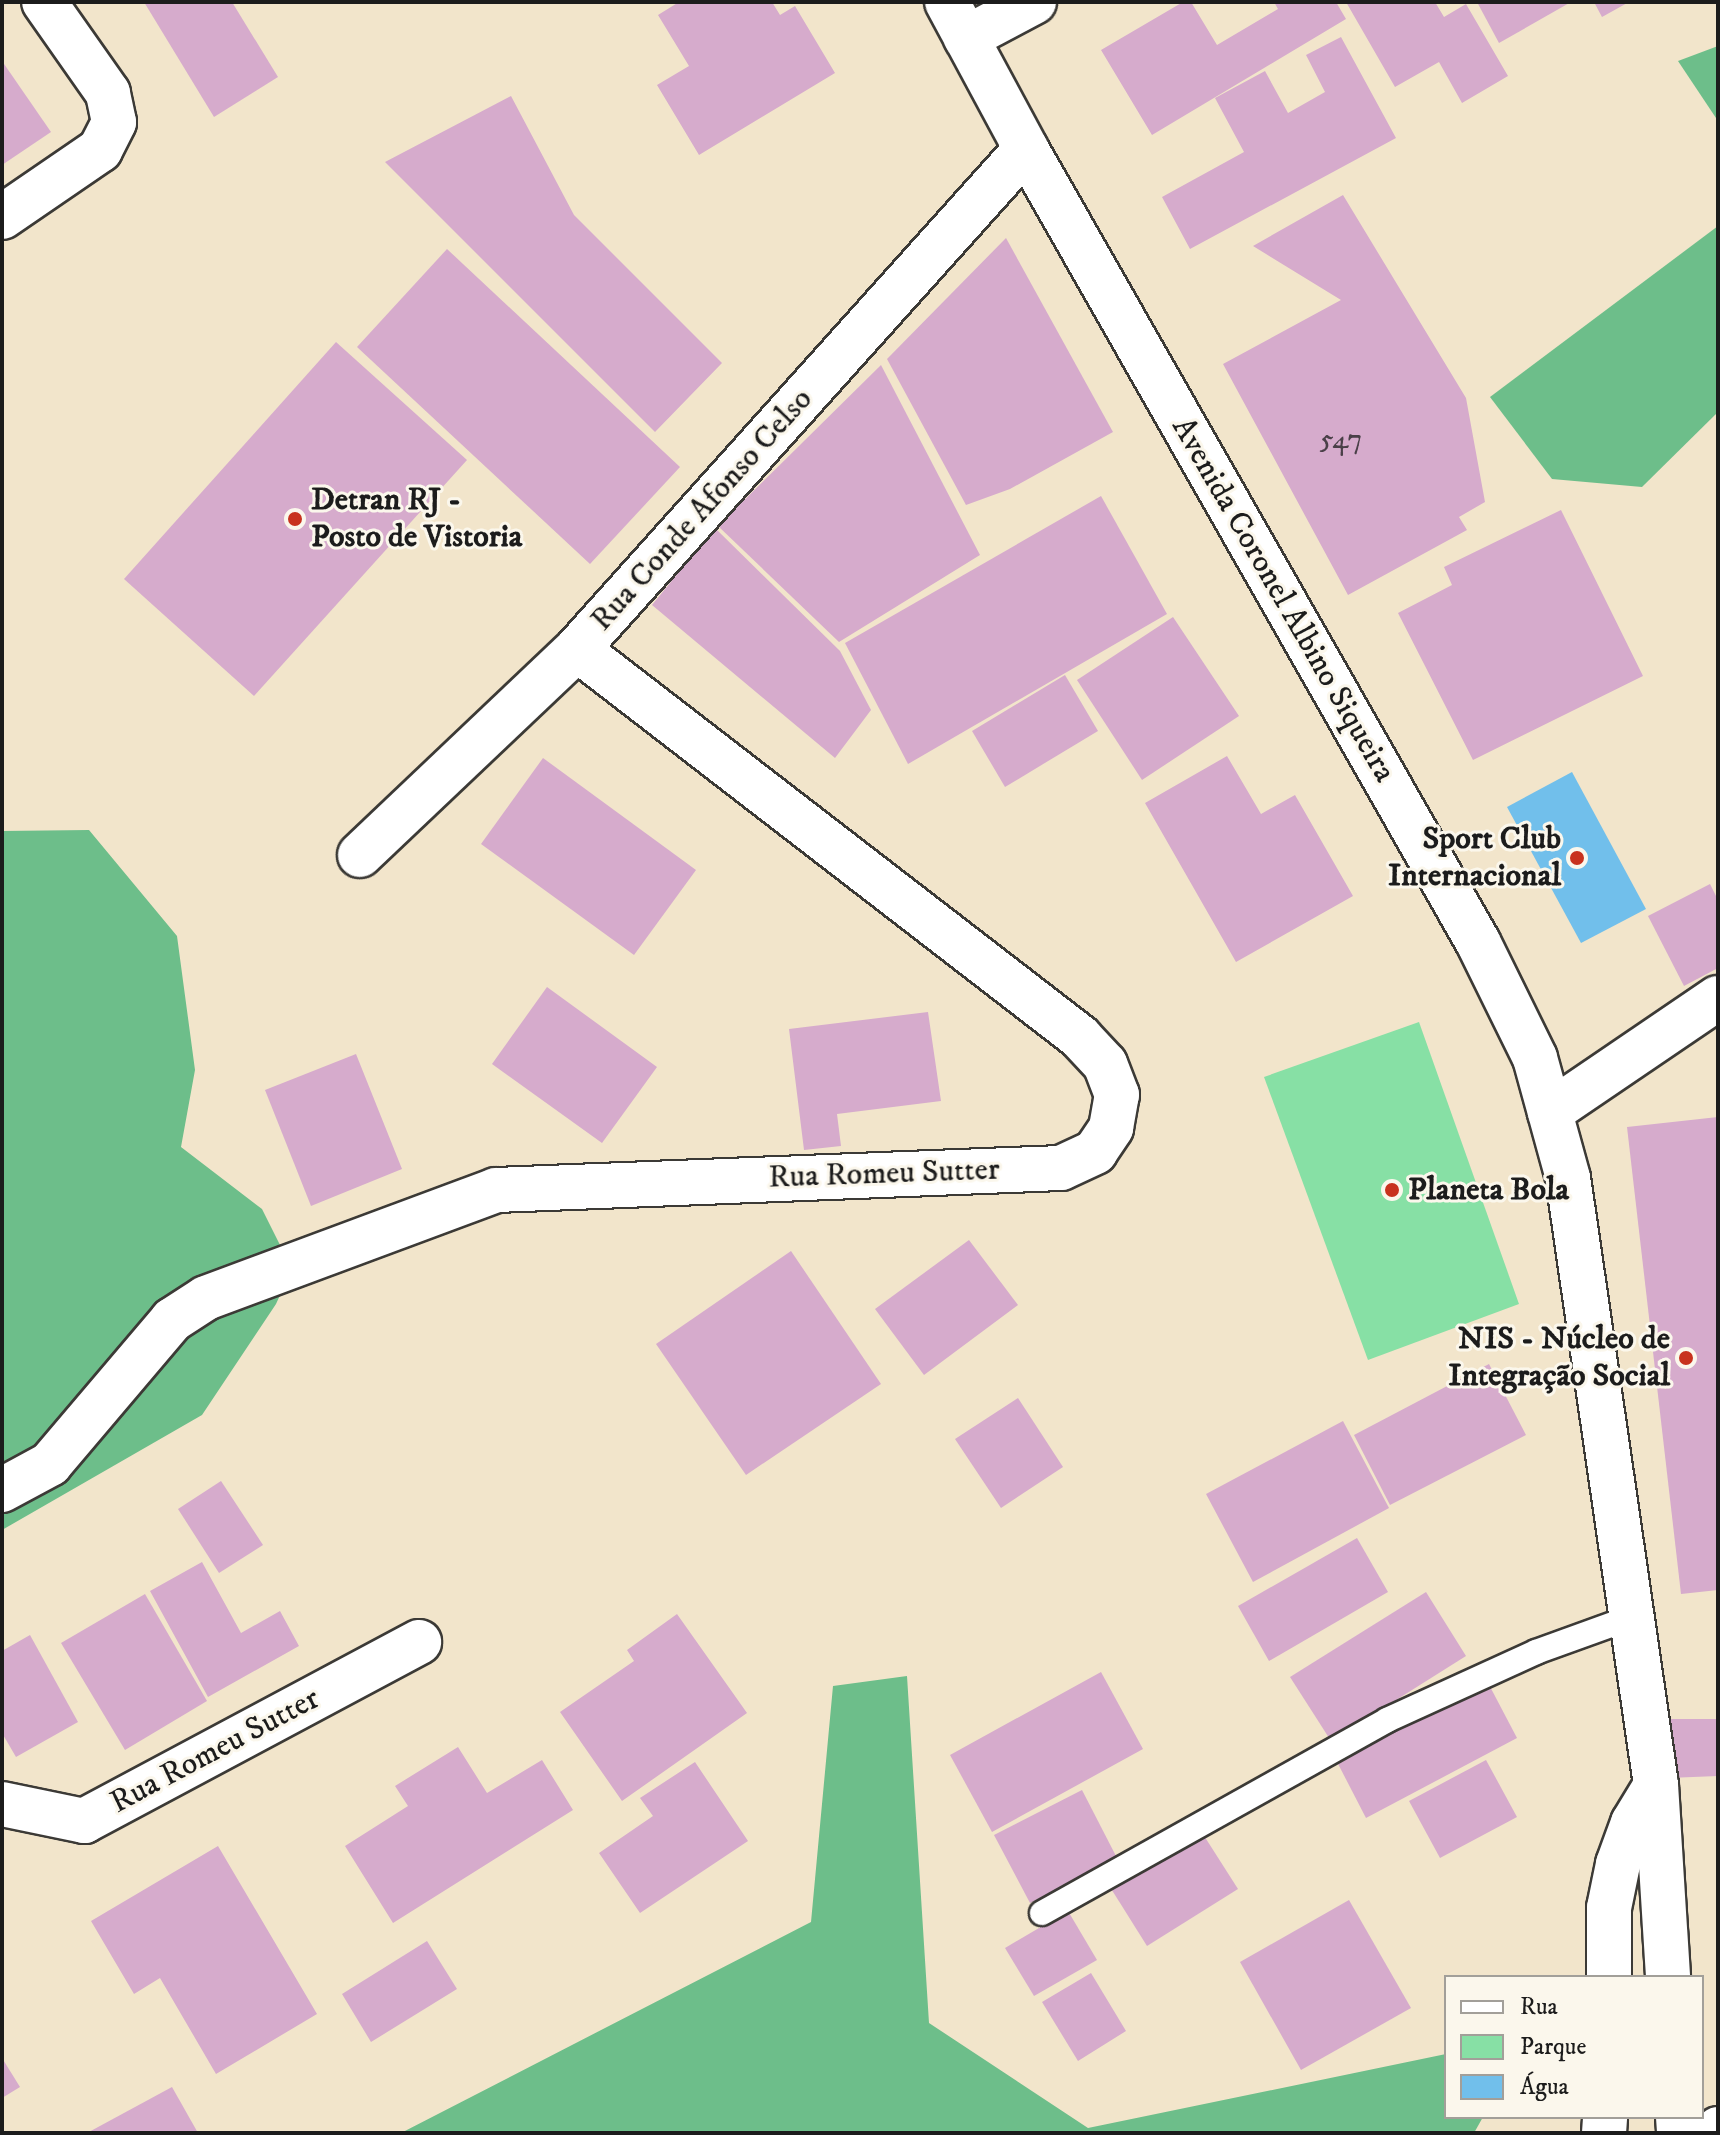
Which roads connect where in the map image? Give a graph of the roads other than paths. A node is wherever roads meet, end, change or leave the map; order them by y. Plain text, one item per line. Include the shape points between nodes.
1 (44, 2) edge
2 (1034, 2) edge
3 (956, 20) edge
4 (1026, 149) junction
5 (2, 217) edge
6 (577, 649) junction
7 (360, 855) dead end
8 (1718, 998) edge
9 (1550, 1112) junction
10 (2, 1490) edge
11 (1630, 1618) junction
12 (419, 1642) dead end
13 (1656, 1785) junction
14 (2, 1804) edge
15 (1042, 1913) dead end
16 (1609, 1975) edge
17 (1668, 1975) edge

1 - 5 street via 108,93 114,122 100,150
2 - 3 street
3 - 4 street, Avenida Coronel Albino Siqueira
4 - 6 street, Rua Conde Afonso Celso
4 - 9 street, Avenida Coronel Albino Siqueira via 1478,942 1535,1058
6 - 7 street, Rua Conde Afonso Celso
6 - 10 street, Rua Romeu Sutter via 1080,1037 1105,1064 1117,1095 1111,1128 1095,1152 1061,1168 496,1190 206,1298 172,1320 50,1464
8 - 9 street
9 - 11 street, Avenida Coronel Albino Siqueira via 1568,1178
11 - 13 street, Avenida Coronel Albino Siqueira
11 - 15 lane via 1536,1652 1387,1720
12 - 14 street, Rua Romeu Sutter via 84,1821
13 - 16 street via 1633,1823 1618,1864 1609,1908
13 - 17 street, Avenida Coronel Albino Siqueira

